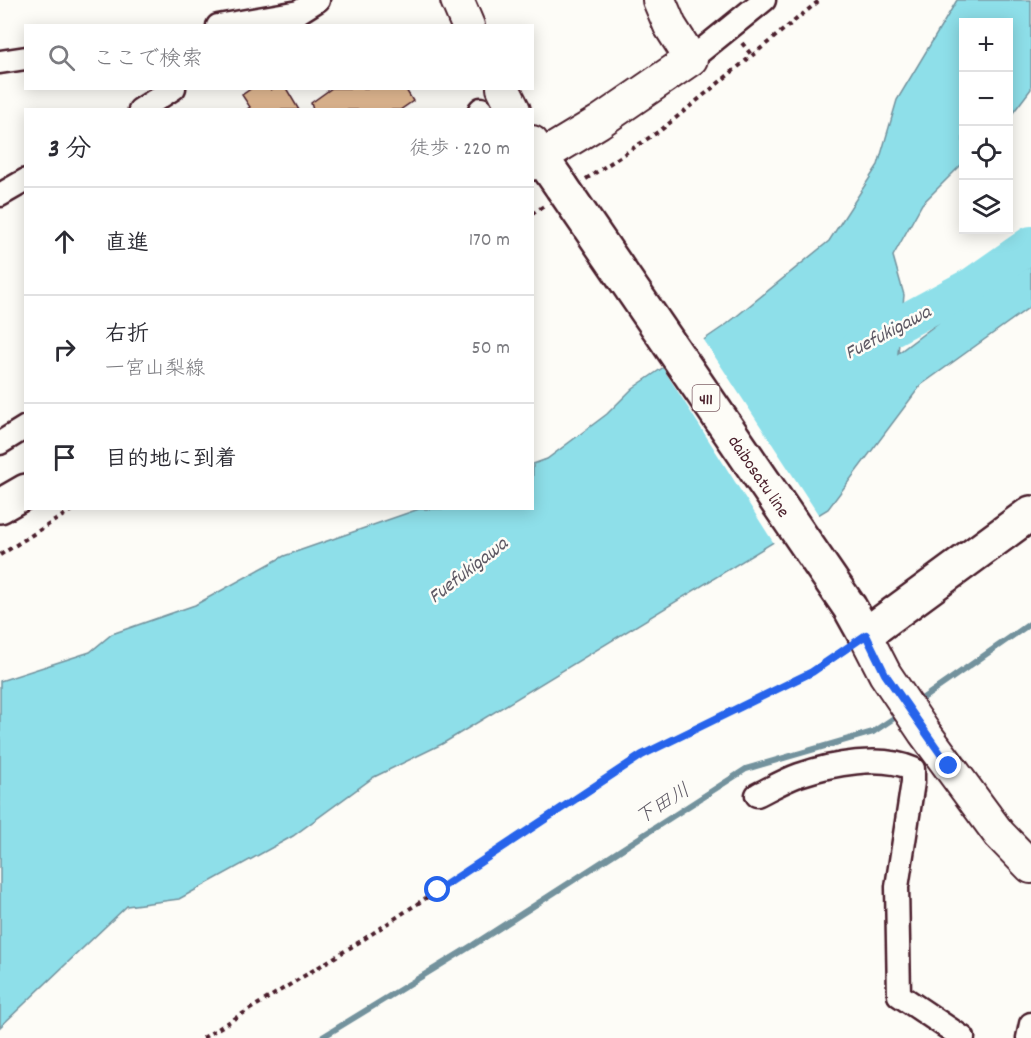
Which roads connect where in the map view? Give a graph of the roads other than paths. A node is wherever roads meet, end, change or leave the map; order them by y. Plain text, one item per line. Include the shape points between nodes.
1 (458, 0) edge
2 (659, 0) edge
3 (764, 0) edge
4 (308, 6) edge
5 (227, 24) edge
6 (280, 24) edge
7 (467, 24) edge
8 (24, 58) edge
9 (691, 59) junction
10 (0, 62) edge
11 (171, 90) edge
12 (504, 90) edge
13 (143, 108) edge
14 (513, 108) edge
15 (535, 154) edge
16 (24, 181) edge
17 (0, 195) edge
18 (24, 428) edge
19 (0, 443) edge
20 (24, 492) edge
21 (0, 506) edge
22 (1031, 513) edge
23 (858, 622) junction
24 (757, 795) dead end
25 (1031, 867) edge
26 (1031, 1024) edge
27 (963, 1038) edge
28 (1028, 1038) edge

1 - 7 main road
2 - 9 main road
3 - 9 street
4 - 5 street
4 - 6 street
8 - 10 street
9 - 15 main road via 599,122
11 - 13 street
12 - 14 main road
15 - 23 highway, daibosatu line / 411, bridge via 565,190
16 - 17 street
18 - 19 street
20 - 21 highway
22 - 23 highway
23 - 25 main road via 885,674 924,732 999,834
24 - 27 street via 799,775 850,763 881,760 913,769 897,888 899,995
26 - 28 street

